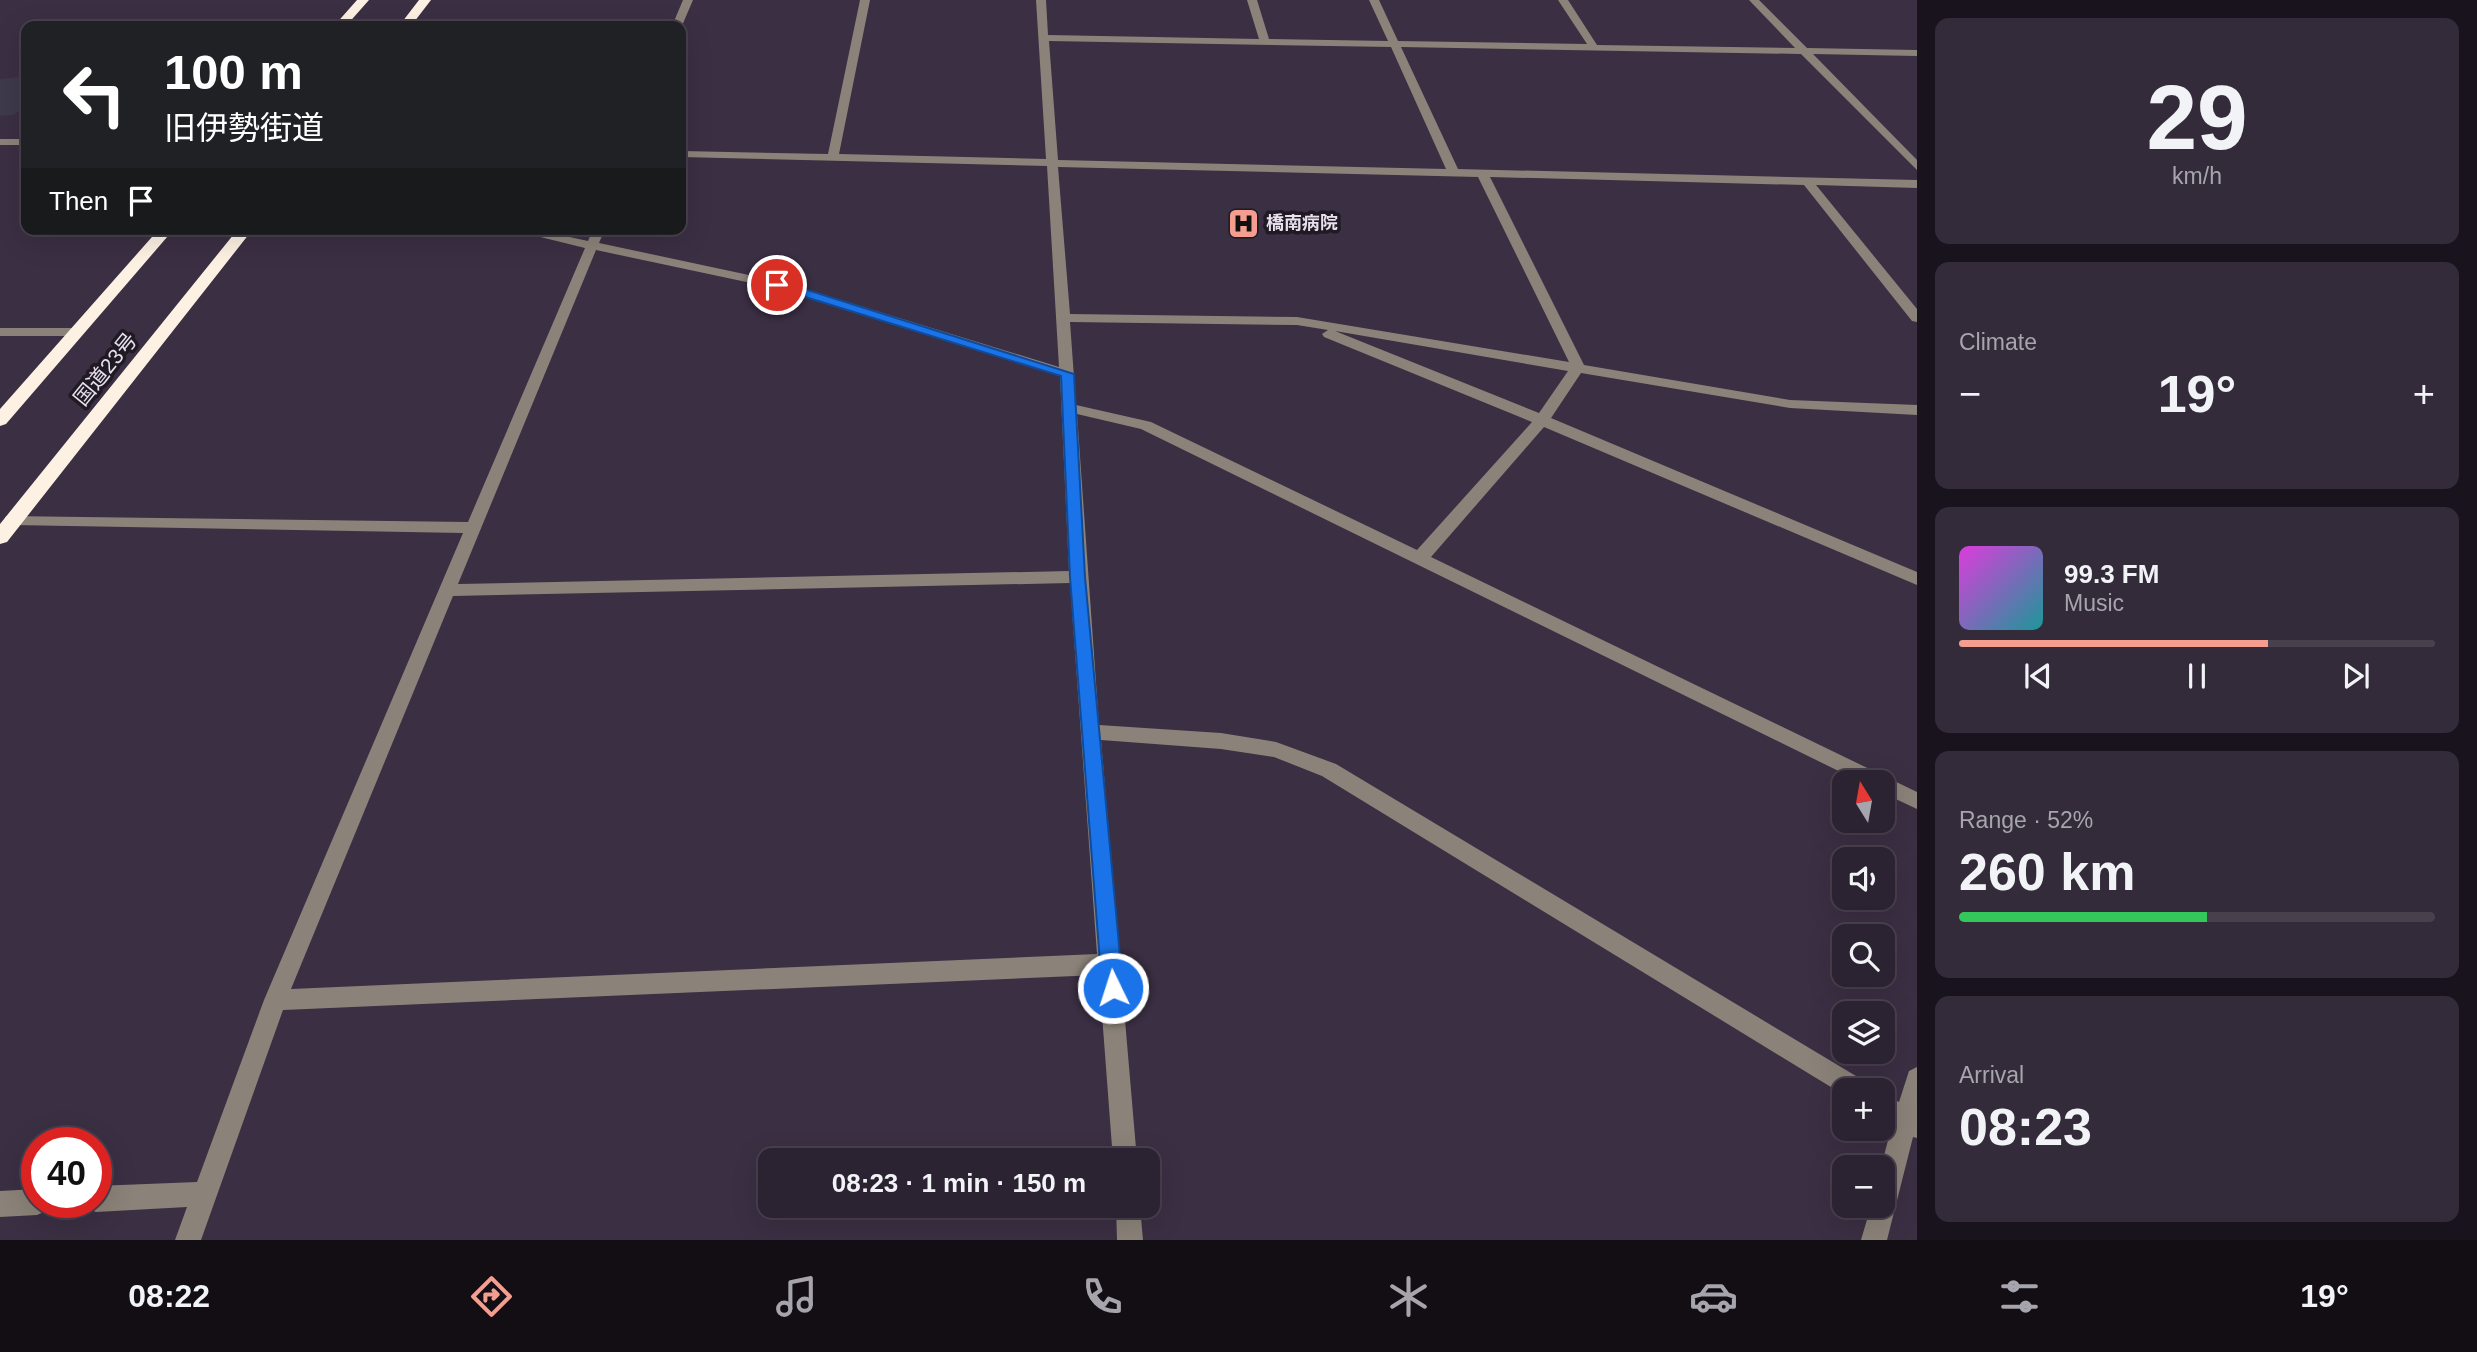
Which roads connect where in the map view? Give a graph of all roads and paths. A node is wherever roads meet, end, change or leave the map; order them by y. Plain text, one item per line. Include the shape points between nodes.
1 (363, 0) edge
2 (425, 0) edge
3 (688, 0) edge
4 (865, 0) edge
5 (1041, 0) edge
6 (1252, 0) edge
7 (1374, 0) edge
8 (1563, 0) edge
9 (1754, 0) edge
10 (344, 21) edge
11 (409, 21) edge
12 (679, 21) edge
13 (1044, 38) junction
14 (1265, 42) junction
15 (1395, 45) junction
16 (1594, 47) junction
17 (1802, 51) junction
18 (1917, 53) edge
19 (0, 142) edge
20 (21, 142) edge
21 (686, 154) edge
22 (833, 158) junction
23 (1053, 163) junction
24 (1917, 167) edge
25 (1453, 172) junction
26 (1482, 173) junction
27 (1806, 180) junction
28 (1917, 184) edge
29 (162, 235) edge
30 (241, 235) edge
31 (569, 235) edge
32 (596, 238) edge
33 (1062, 318) junction
34 (1917, 318) edge
35 (1297, 321) junction
36 (0, 332) edge
37 (78, 332) junction
38 (1578, 367) junction
39 (1068, 374) junction
40 (1069, 408) junction
41 (1917, 410) edge
42 (0, 420) edge
43 (1542, 420) junction
44 (12, 520) junction
45 (474, 528) junction
46 (0, 537) edge
47 (1420, 558) junction
48 (1078, 577) junction
49 (1917, 579) edge
50 (448, 590) junction
51 (1092, 732) junction
52 (1854, 770) edge
53 (1895, 790) edge
54 (1917, 801) edge
55 (1111, 964) junction
56 (275, 1000) junction
57 (1838, 1078) edge
58 (1917, 1079) edge
59 (1895, 1113) edge
60 (1911, 1122) edge
61 (1124, 1148) edge
62 (1895, 1169) edge
63 (203, 1194) junction
64 (112, 1198) edge
65 (21, 1203) edge
66 (0, 1204) edge
67 (1129, 1218) edge
68 (1880, 1218) edge
69 (188, 1240) edge
70 (1130, 1240) edge
71 (1874, 1240) edge

1 - 10 highway
2 - 11 highway
3 - 12 street
4 - 22 street
5 - 13 street
6 - 14 street
7 - 15 street
8 - 16 street
9 - 17 street
13 - 14 street
13 - 23 street
14 - 15 street
15 - 16 street
15 - 25 street
16 - 17 street
17 - 18 street
17 - 24 street
19 - 20 street
21 - 22 street
22 - 23 street
23 - 25 street
23 - 33 street
25 - 26 street
26 - 27 street
26 - 38 street
27 - 28 street
27 - 34 street
29 - 37 highway, 国道23号
30 - 44 highway, 国道23号
31 - 32 street
32 - 39 street via 777,285
32 - 45 street
33 - 35 street
33 - 39 street
35 - 38 street
35 - 43 street
36 - 37 street
37 - 42 highway, 国道23号
38 - 41 street via 1790,404
38 - 43 street
39 - 40 street
40 - 47 street via 1146,425
40 - 48 street
43 - 47 street
43 - 49 street
44 - 45 street
44 - 46 highway, 国道23号
45 - 50 street
47 - 52 street
48 - 50 street
48 - 51 street
50 - 56 street
51 - 55 street
51 - 57 street via 1221,741 1276,751 1329,770
53 - 54 street
55 - 56 street
55 - 61 street
56 - 63 street
58 - 60 street
59 - 60 street
60 - 62 street
63 - 64 street
63 - 69 street
65 - 66 street
67 - 70 street
68 - 71 street

